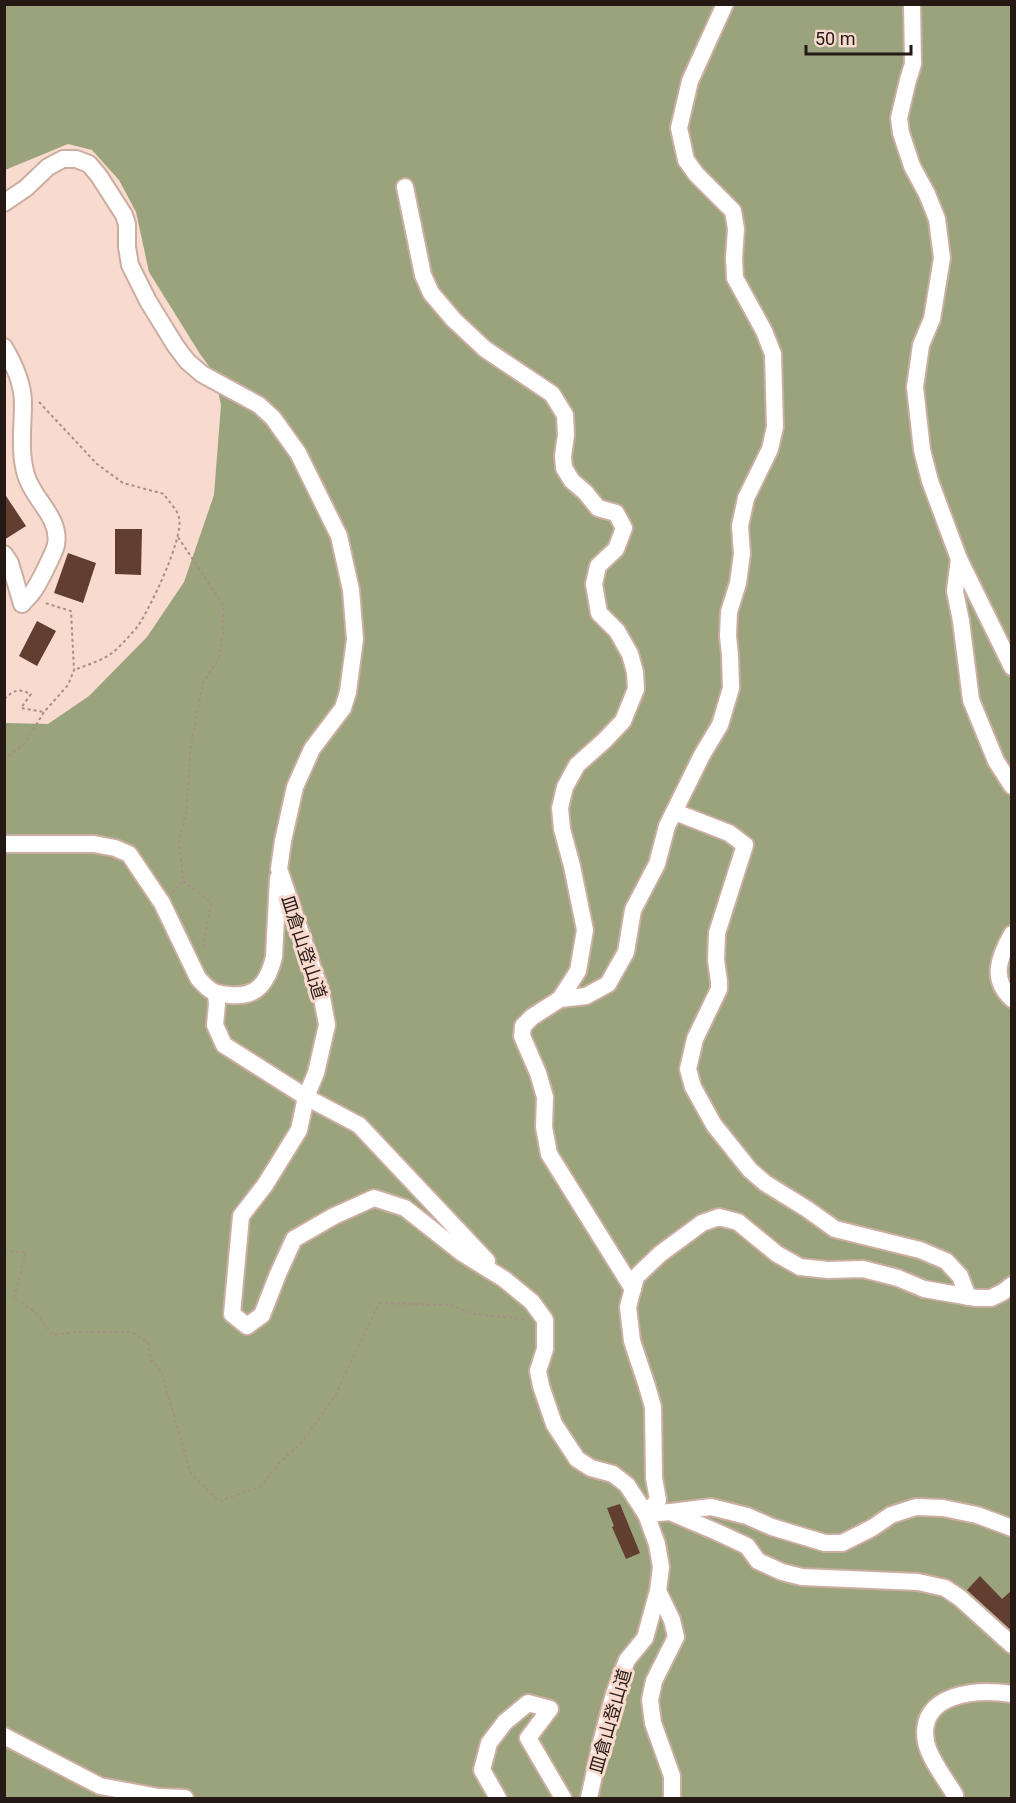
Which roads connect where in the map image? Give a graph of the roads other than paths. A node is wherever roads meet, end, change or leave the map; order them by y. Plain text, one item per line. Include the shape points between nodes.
1 (725, 4) edge
2 (912, 4) edge
3 (405, 187) dead end
4 (4, 203) edge
5 (4, 347) edge
6 (4, 554) edge
7 (958, 559) junction
8 (1011, 667) edge
9 (1011, 786) edge
10 (675, 812) junction
11 (4, 844) edge
12 (279, 869) junction
13 (1011, 934) edge
14 (216, 994) junction
15 (560, 999) junction
16 (1011, 999) edge
17 (306, 1097) junction
18 (504, 1279) junction
19 (1011, 1285) edge
20 (633, 1289) junction
21 (968, 1297) junction
22 (670, 1512) junction
23 (646, 1514) junction
24 (1011, 1528) edge
25 (658, 1591) junction
26 (1011, 1645) edge
27 (1011, 1694) edge
28 (4, 1736) edge
29 (186, 1798) edge
30 (498, 1798) edge
31 (563, 1798) edge
32 (589, 1798) edge
33 (672, 1798) edge
34 (955, 1798) edge

1 - 10 street via 690,81 679,128 686,160 733,211 735,278 773,354 775,427 770,449 746,498 740,526 742,554 729,612 730,688 720,725
2 - 7 street via 913,64 899,118 912,166 937,219 942,258 915,387 922,450
3 - 15 street via 423,275 431,293 485,349 552,393 565,415 564,468 598,508 616,513 624,528 616,549 598,566 594,584 599,613 617,631 630,654 636,689 623,721 577,765 565,787 560,808 562,829 585,930 578,971
4 - 12 street, 皿倉山登山道 via 63,159 89,164 124,215 130,265 175,345 202,374 259,405 273,418 298,453 339,536 351,590 355,639 348,692 343,708 312,749 295,787
5 - 6 street via 20,383 22,459 27,479 52,518 56,544 35,590 22,604
7 - 8 street
7 - 9 street via 955,591 971,700 996,761
10 - 15 street via 657,864 633,910 626,952 608,984 586,996
10 - 21 street via 729,833 745,845 717,933 719,989 695,1039 688,1069 693,1087 714,1125 765,1184 835,1230 920,1250 946,1261 960,1276
11 - 14 street via 94,844 129,854 162,903 198,978
12 - 14 street via 272,968 254,993
12 - 17 street, 皿倉山登山道 via 321,992 327,1025
13 - 16 street via 999,961 999,977 1003,991
14 - 17 street via 215,1025 224,1045
15 - 20 street via 532,1017 523,1026 522,1036 545,1097 544,1127 549,1154
17 - 18 street via 359,1125
17 - 18 street, 皿倉山登山道 via 299,1130 241,1216 232,1314 247,1326 262,1315 294,1239 374,1198 405,1208 462,1253
18 - 23 street, 皿倉山登山道 via 532,1302 545,1320 546,1338 538,1371 554,1424 577,1460 614,1474 627,1485
19 - 21 street via 991,1298
20 - 21 street via 636,1277 660,1254 702,1223 719,1217 738,1222 800,1267 863,1269 924,1289
20 - 23 street via 628,1307 632,1341 653,1407 658,1500
22 - 23 street
22 - 24 street via 711,1507 825,1543 842,1543 891,1515 916,1507 977,1515
22 - 26 street via 747,1546 758,1561 782,1572 802,1577 918,1582 945,1588
23 - 25 street, 皿倉山登山道 via 661,1567
25 - 32 street, 皿倉山登山道 via 645,1638 627,1660 614,1694
25 - 33 street via 676,1637 654,1681 650,1700 653,1723 672,1776
27 - 34 street via 994,1691 958,1695 940,1703 926,1721 926,1742
28 - 29 street via 100,1786
30 - 31 street via 482,1770 489,1743 528,1702 550,1709 528,1738

